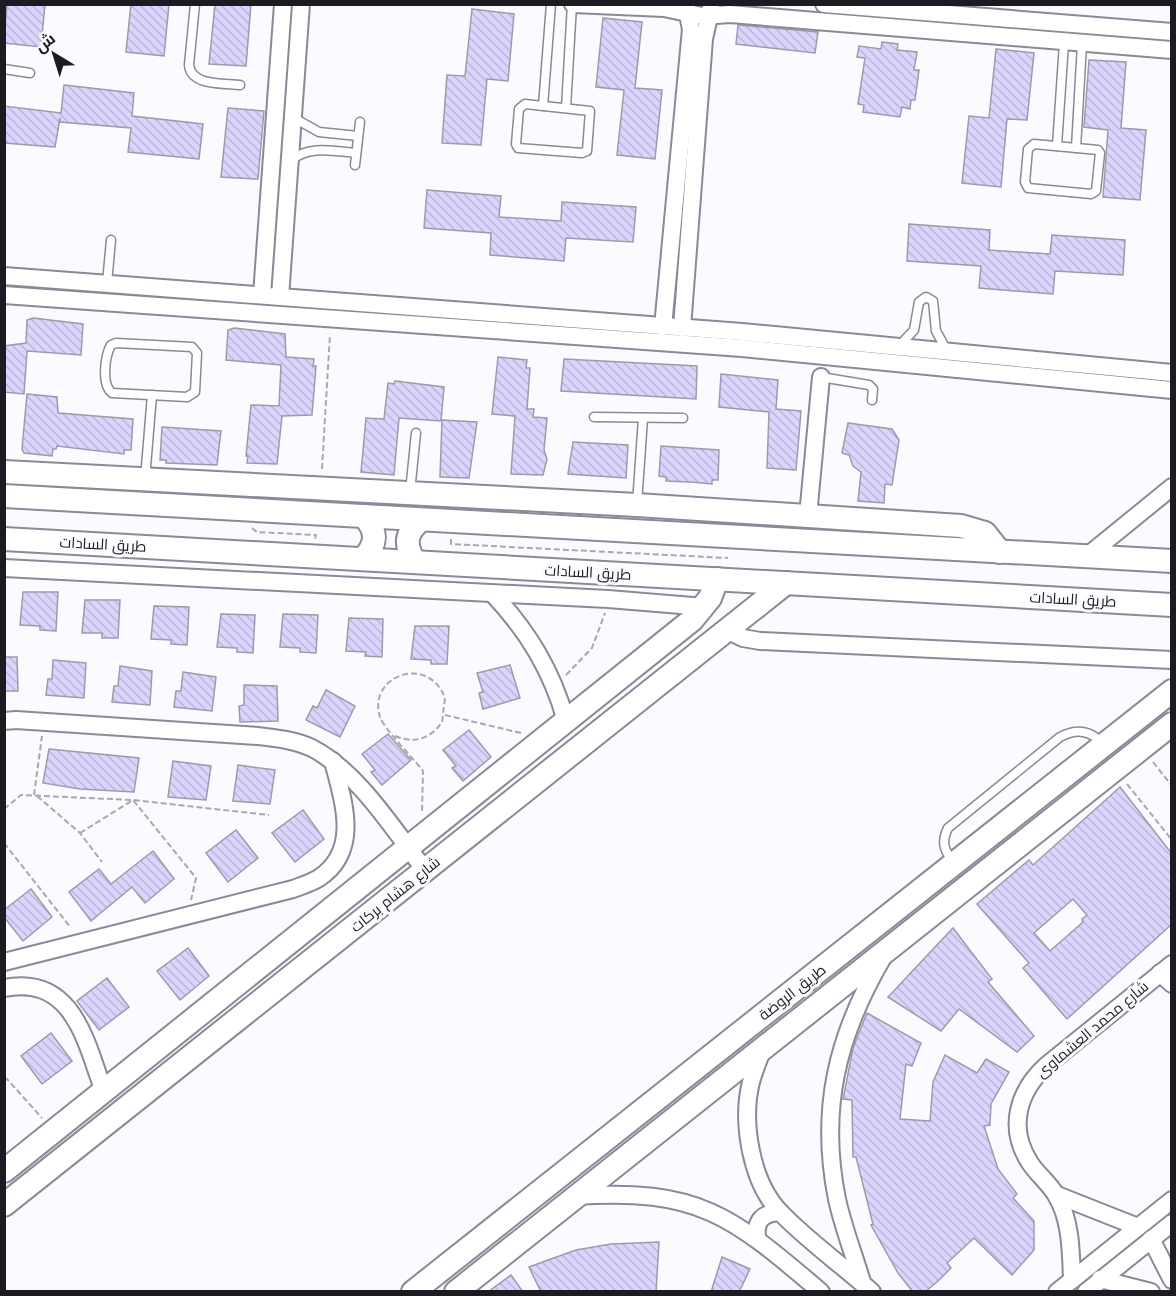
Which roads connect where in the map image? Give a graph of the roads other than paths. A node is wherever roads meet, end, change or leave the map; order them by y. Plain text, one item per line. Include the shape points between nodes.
1 (195, 4) edge
2 (283, 4) edge
3 (301, 4) edge
4 (551, 4) edge
5 (573, 4) edge
6 (824, 4) edge
7 (687, 9) edge
8 (711, 10) edge
9 (1172, 32) edge
10 (1064, 43) junction
11 (1082, 44) junction
12 (1172, 50) edge
13 (4, 69) edge
14 (30, 73) dead end
15 (240, 85) dead end
16 (543, 106) junction
17 (566, 108) junction
18 (293, 117) junction
19 (360, 122) dead end
20 (358, 136) junction
21 (1057, 146) junction
22 (1076, 148) junction
23 (356, 153) junction
24 (290, 162) junction
25 (355, 165) dead end
26 (111, 240) dead end
27 (4, 276) edge
28 (107, 284) junction
29 (207, 291) junction
30 (4, 295) edge
31 (262, 296) junction
32 (280, 297) junction
33 (334, 301) junction
34 (205, 310) junction
35 (332, 319) junction
36 (663, 327) junction
37 (682, 328) junction
38 (615, 332) junction
39 (742, 340) junction
40 (897, 346) junction
41 (947, 351) junction
42 (1172, 373) edge
43 (821, 377) joint
44 (1172, 390) edge
45 (152, 395) junction
46 (872, 399) dead end
47 (594, 417) dead end
48 (642, 418) junction
49 (683, 418) dead end
50 (416, 433) dead end
51 (4, 472) edge
52 (145, 480) junction
53 (1172, 487) edge
54 (409, 495) junction
55 (4, 496) edge
56 (637, 505) junction
57 (708, 510) junction
58 (364, 516) junction
59 (808, 516) junction
60 (421, 520) junction
61 (705, 535) junction
62 (4, 539) edge
63 (1000, 552) junction
64 (1086, 557) junction
65 (363, 559) junction
66 (1172, 561) edge
67 (415, 562) junction
68 (4, 568) edge
69 (717, 579) junction
70 (786, 583) junction
71 (492, 593) junction
72 (1172, 605) edge
73 (705, 607) junction
74 (726, 630) junction
75 (1172, 660) edge
76 (1172, 691) edge
77 (4, 721) edge
78 (566, 721) junction
79 (1172, 724) edge
80 (1105, 745) junction
81 (333, 761) junction
82 (1053, 786) junction
83 (1069, 806) junction
84 (1017, 814) junction
85 (1033, 835) junction
86 (415, 844) junction
87 (954, 864) junction
88 (425, 870) junction
89 (886, 952) junction
90 (4, 962) edge
91 (1168, 974) edge
92 (4, 988) edge
93 (762, 1051) junction
94 (104, 1092) junction
95 (28, 1152) junction
96 (4, 1171) edge
97 (45, 1173) junction
98 (1057, 1195) junction
99 (576, 1196) junction
100 (1172, 1200) edge
101 (4, 1205) edge
102 (780, 1212) junction
103 (1172, 1223) edge
104 (1138, 1227) junction
105 (757, 1238) junction
106 (1151, 1239) junction
107 (1100, 1279) junction
108 (1072, 1280) junction
109 (1172, 1280) edge
110 (867, 1287) edge
111 (412, 1292) edge
112 (456, 1292) edge
113 (820, 1292) edge
114 (1057, 1292) edge
115 (1086, 1292) edge
116 (1151, 1292) edge

1 - 15 lane via 191,74 198,80
2 - 31 street
3 - 18 street
4 - 16 lane
5 - 7 street
5 - 17 lane
6 - 9 street
7 - 8 street
7 - 36 street via 690,36
8 - 10 street
8 - 37 street via 704,39
10 - 11 street
10 - 21 lane
11 - 12 street
11 - 22 lane
13 - 14 lane
16 - 17 lane
16 - 17 lane via 519,107 517,146 584,153 588,149 591,113 588,109
18 - 20 lane via 319,132
18 - 24 street
19 - 20 lane
20 - 23 lane
21 - 22 lane
21 - 22 lane via 1029,147 1025,182 1028,188 1095,192 1100,153
23 - 24 lane via 308,151
23 - 25 lane
24 - 32 street
26 - 28 lane
27 - 28 street
28 - 29 street
29 - 31 street
29 - 34 street
30 - 34 street
31 - 32 street
32 - 33 street
33 - 35 street
33 - 38 street
34 - 35 street
35 - 38 street
36 - 37 street
36 - 38 street
37 - 39 street
38 - 39 street
39 - 40 street
39 - 44 street
40 - 41 street
40 - 41 lane via 914,330 919,302 926,297 933,301 936,331
41 - 42 street
43 - 46 lane via 869,384
43 - 59 street
45 - 45 lane via 112,393 107,389 111,345 195,349 195,392 187,397
45 - 52 lane
47 - 48 lane
48 - 49 lane
48 - 56 lane
50 - 54 lane
51 - 52 street
52 - 54 street
53 - 64 street
54 - 56 street
55 - 58 street
56 - 57 street
57 - 59 street
57 - 61 street
58 - 60 street
58 - 65 street via 373,526 375,538 372,550
59 - 63 street via 974,528 994,541
60 - 61 street
60 - 67 street via 406,539
61 - 63 street
62 - 65 street, طريق السادات
63 - 64 street
64 - 66 street
65 - 67 street, طريق السادات
67 - 69 street, طريق السادات
68 - 71 street
69 - 70 street, طريق السادات
69 - 73 street, شارع هشام بركات
70 - 72 street, طريق السادات
70 - 74 street, شارع هشام بركات
71 - 73 street
71 - 78 street via 528,635 554,684
73 - 74 street via 718,615
73 - 78 street, شارع هشام بركات
74 - 75 street via 760,641
74 - 88 street, شارع هشام بركات
76 - 80 street, طريق الروضة
77 - 81 street via 285,739 310,747
78 - 86 street, شارع هشام بركات
79 - 83 street, طريق الروضة
80 - 82 street, طريق الروضة
80 - 87 lane via 1079,730 1051,744 948,828 943,843
81 - 86 street
81 - 90 street via 347,837 337,861 319,879
82 - 83 street
82 - 84 street, طريق الروضة
83 - 85 street, طريق الروضة
84 - 85 street
84 - 87 street, طريق الروضة
85 - 89 street, طريق الروضة
86 - 88 street
86 - 94 street, شارع هشام بركات
87 - 111 street, طريق الروضة
88 - 97 street, شارع هشام بركات
89 - 93 street, طريق الروضة
89 - 110 street via 847,1028 835,1070 830,1114 830,1158 838,1201
91 - 98 street, شارع محمد العشماوى via 1047,1065 1023,1093 1017,1129 1021,1147
92 - 94 street via 38,988 56,996 71,1011
93 - 99 street, طريق الروضة
93 - 102 street via 751,1083 750,1137 764,1190
94 - 95 street, شارع هشام بركات
95 - 96 street, شارع هشام بركات
95 - 97 street
97 - 101 street, شارع هشام بركات
98 - 104 street, شارع محمد العشماوى
98 - 108 street, شارع محمد العشماوى via 1066,1222
99 - 105 street via 666,1197 726,1218
99 - 112 street, طريق الروضة
100 - 104 street
102 - 105 street via 769,1212 760,1218
102 - 110 street
103 - 106 street
104 - 108 street
105 - 113 street
106 - 107 street
106 - 109 street
107 - 115 street
107 - 116 street
108 - 114 street

